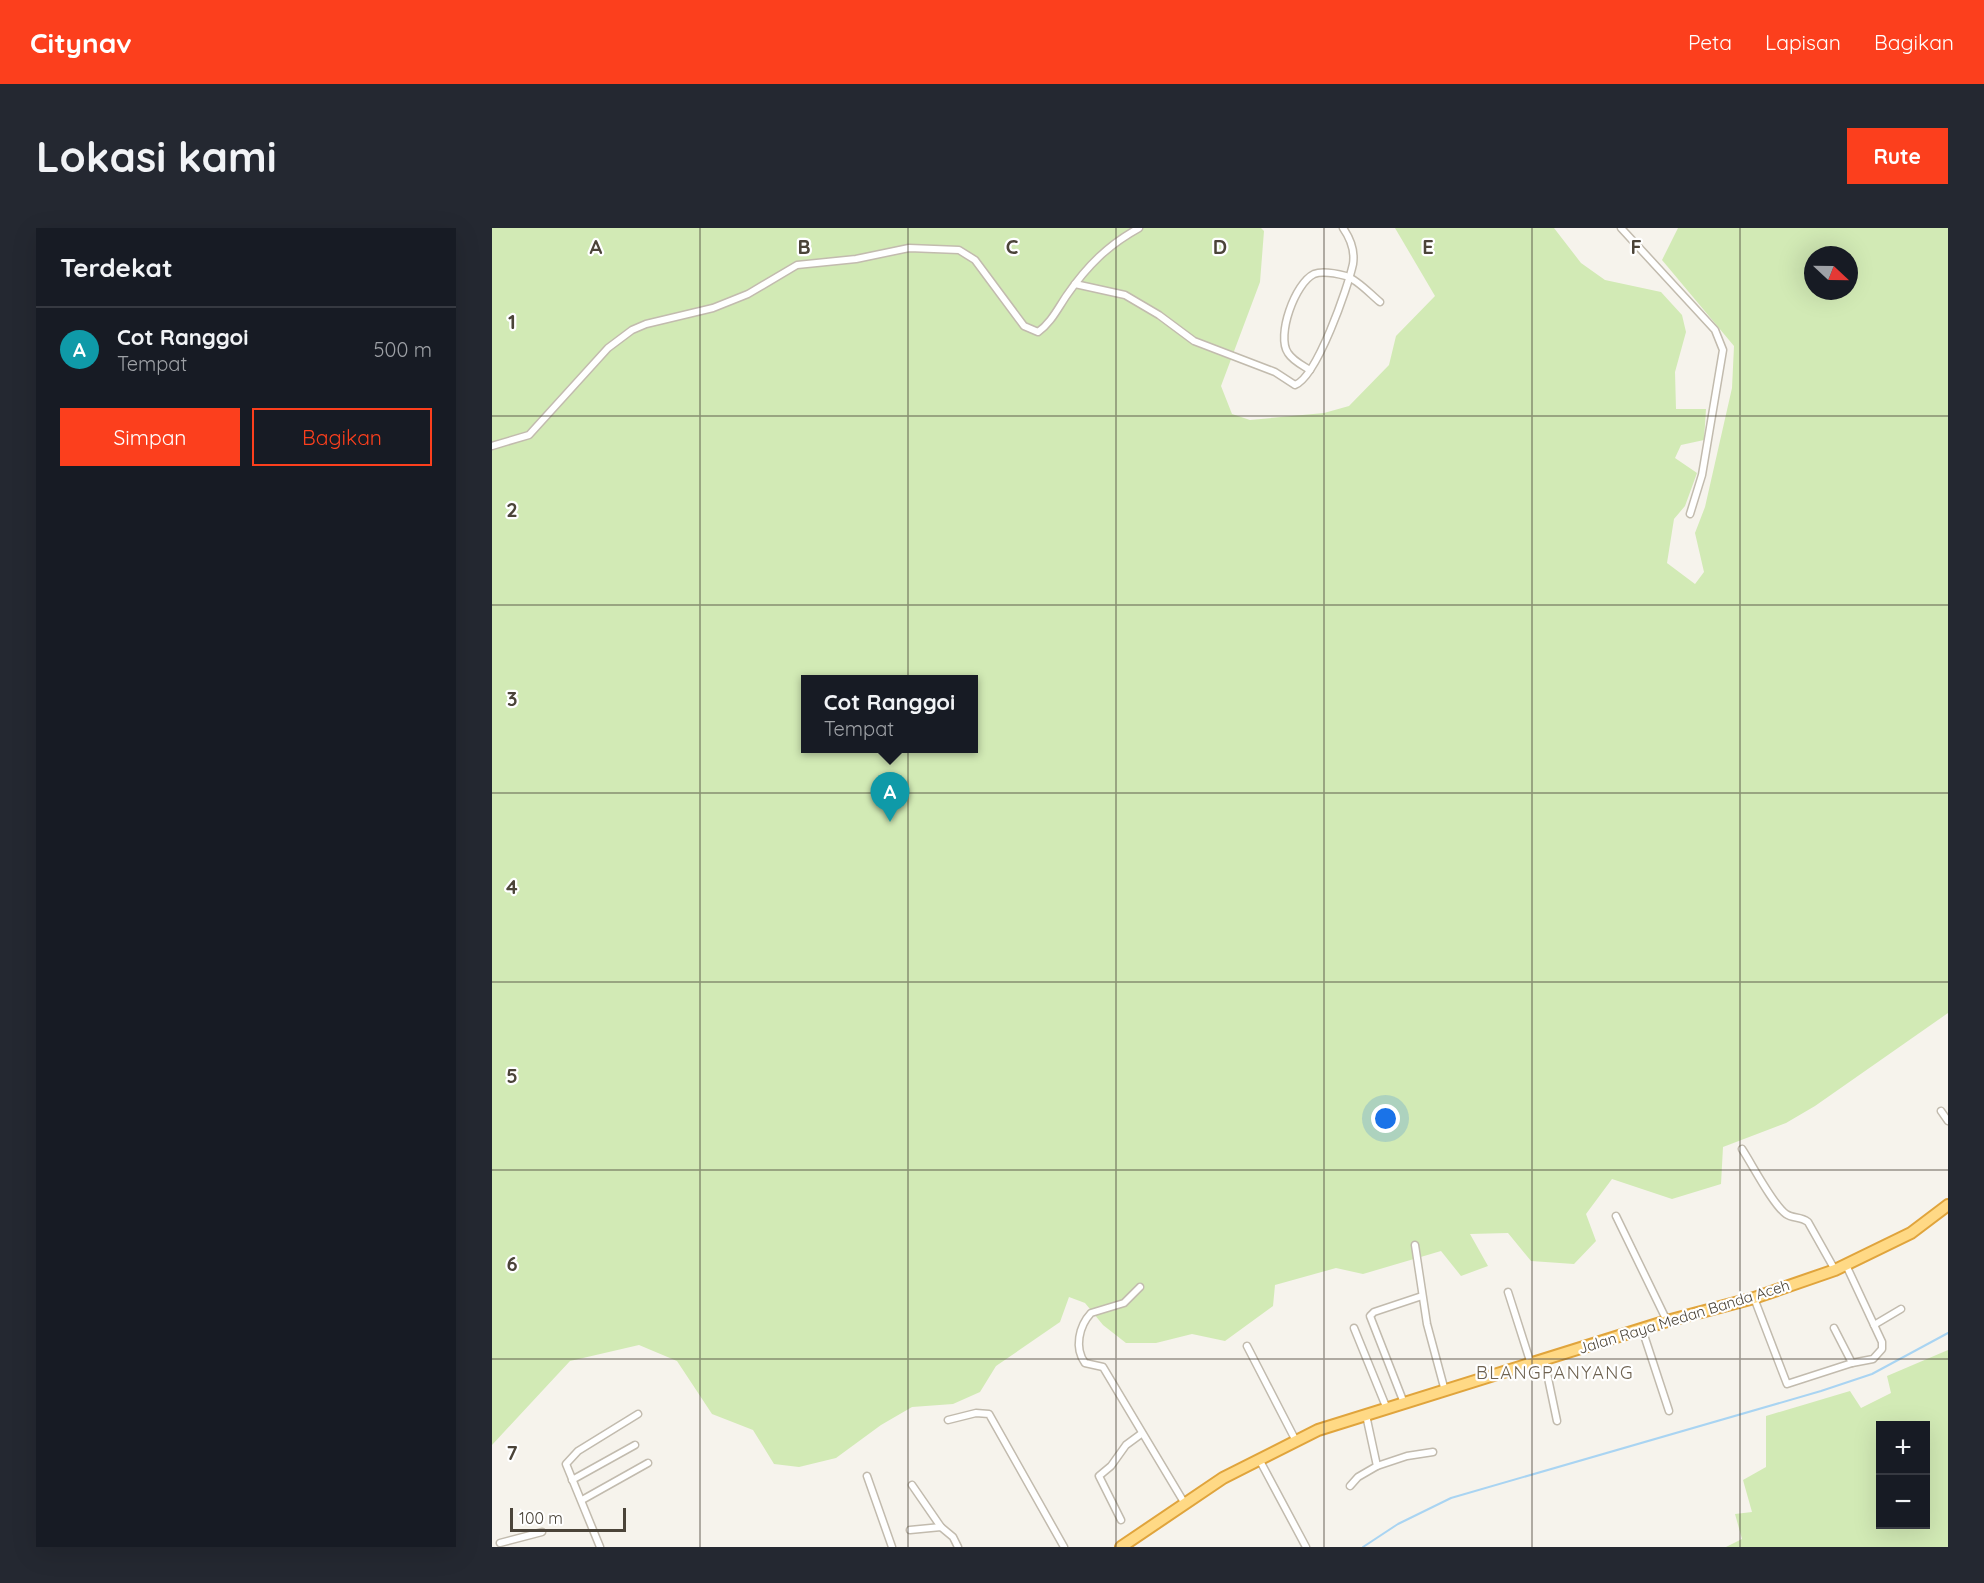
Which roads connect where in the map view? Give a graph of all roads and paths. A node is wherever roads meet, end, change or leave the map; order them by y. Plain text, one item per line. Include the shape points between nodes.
1 (1139, 228) edge
2 (1343, 228) edge
3 (1621, 228) edge
4 (1348, 276) junction
5 (1075, 284) junction
6 (1380, 302) dead end
7 (1310, 370) junction
8 (492, 446) edge
9 (1690, 514) dead end
10 (1941, 1111) dead end
11 (1948, 1121) edge
12 (1742, 1149) dead end
13 (1948, 1205) edge
14 (1616, 1216) dead end
15 (1415, 1245) dead end
16 (1846, 1265) junction
17 (1835, 1270) junction
18 (1140, 1287) dead end
19 (1508, 1292) dead end
20 (1422, 1296) junction
21 (1754, 1298) junction
22 (1901, 1308) dead end
23 (1667, 1321) junction
24 (1874, 1325) junction
25 (1354, 1328) dead end
26 (1834, 1328) dead end
27 (1642, 1329) junction
28 (1247, 1346) dead end
29 (1544, 1359) junction
30 (1852, 1363) junction
31 (1531, 1364) junction
32 (1445, 1391) junction
33 (1404, 1403) junction
34 (1387, 1408) junction
35 (1670, 1411) dead end
36 (638, 1414) dead end
37 (1366, 1414) junction
38 (948, 1420) dead end
39 (1557, 1421) dead end
40 (1140, 1434) junction
41 (1296, 1441) junction
42 (634, 1444) dead end
43 (1433, 1452) dead end
44 (1259, 1459) junction
45 (648, 1463) dead end
46 (1377, 1466) junction
47 (867, 1476) dead end
48 (572, 1480) junction
49 (912, 1485) dead end
50 (1350, 1486) dead end
51 (582, 1500) junction
52 (1185, 1504) junction
53 (1121, 1520) dead end
54 (941, 1527) junction
55 (910, 1530) dead end
56 (542, 1532) dead end
57 (520, 1539) junction
58 (500, 1543) dead end
59 (522, 1547) edge
60 (600, 1547) edge
61 (892, 1547) edge
62 (958, 1547) edge
63 (1064, 1547) edge
64 (1121, 1547) edge
65 (1306, 1547) edge

1 - 5 street via 1110,246
2 - 4 street via 1353,251
3 - 9 street via 1715,330 1723,350 1702,475
4 - 6 street
4 - 7 street via 1332,325
4 - 7 street via 1316,273 1294,297 1284,342 1287,352
5 - 7 street via 1125,295 1194,342 1275,372 1295,385
5 - 8 street via 1038,332 1024,326 975,260 959,250 909,248 856,260 797,265 748,294 713,308 632,330 608,348 529,435
10 - 11 street
12 - 17 street via 1780,1209 1808,1222
13 - 16 highway, Jalan Raya Medan Banda Aceh via 1911,1233
14 - 23 street
15 - 20 street
16 - 17 highway, Jalan Raya Medan Banda Aceh
16 - 24 street
17 - 21 highway, Jalan Raya Medan Banda Aceh
18 - 40 street via 1124,1303 1091,1313 1083,1325 1079,1344 1085,1363 1103,1367
19 - 31 street
20 - 32 street
20 - 33 street via 1374,1312 1370,1317
21 - 23 highway, Jalan Raya Medan Banda Aceh
21 - 30 street via 1787,1384
22 - 24 street
23 - 27 highway, Jalan Raya Medan Banda Aceh
24 - 30 street via 1882,1349 1873,1359
25 - 34 street
26 - 30 street
27 - 29 highway, Jalan Raya Medan Banda Aceh
27 - 35 street
28 - 41 street
29 - 31 highway, Jalan Raya Medan Banda Aceh
29 - 39 street
31 - 32 highway, Jalan Raya Medan Banda Aceh
32 - 33 highway, Jalan Raya Medan Banda Aceh
33 - 34 highway, Jalan Raya Medan Banda Aceh
34 - 37 highway, Jalan Raya Medan Banda Aceh
36 - 48 street via 569,1458 566,1464
37 - 41 highway, Jalan Raya Medan Banda Aceh
37 - 46 street
38 - 63 street via 989,1414
40 - 52 street
40 - 53 street via 1126,1444 1099,1476
41 - 44 highway, Jalan Raya Medan Banda Aceh
42 - 48 street
43 - 46 street
44 - 52 highway, Jalan Raya Medan Banda Aceh
44 - 65 street
45 - 51 street
46 - 50 street
47 - 61 street
48 - 51 street
49 - 54 street
51 - 60 street
52 - 64 highway, Jalan Raya Medan Banda Aceh
54 - 55 street
54 - 62 street
56 - 57 street
57 - 58 street
57 - 59 street

